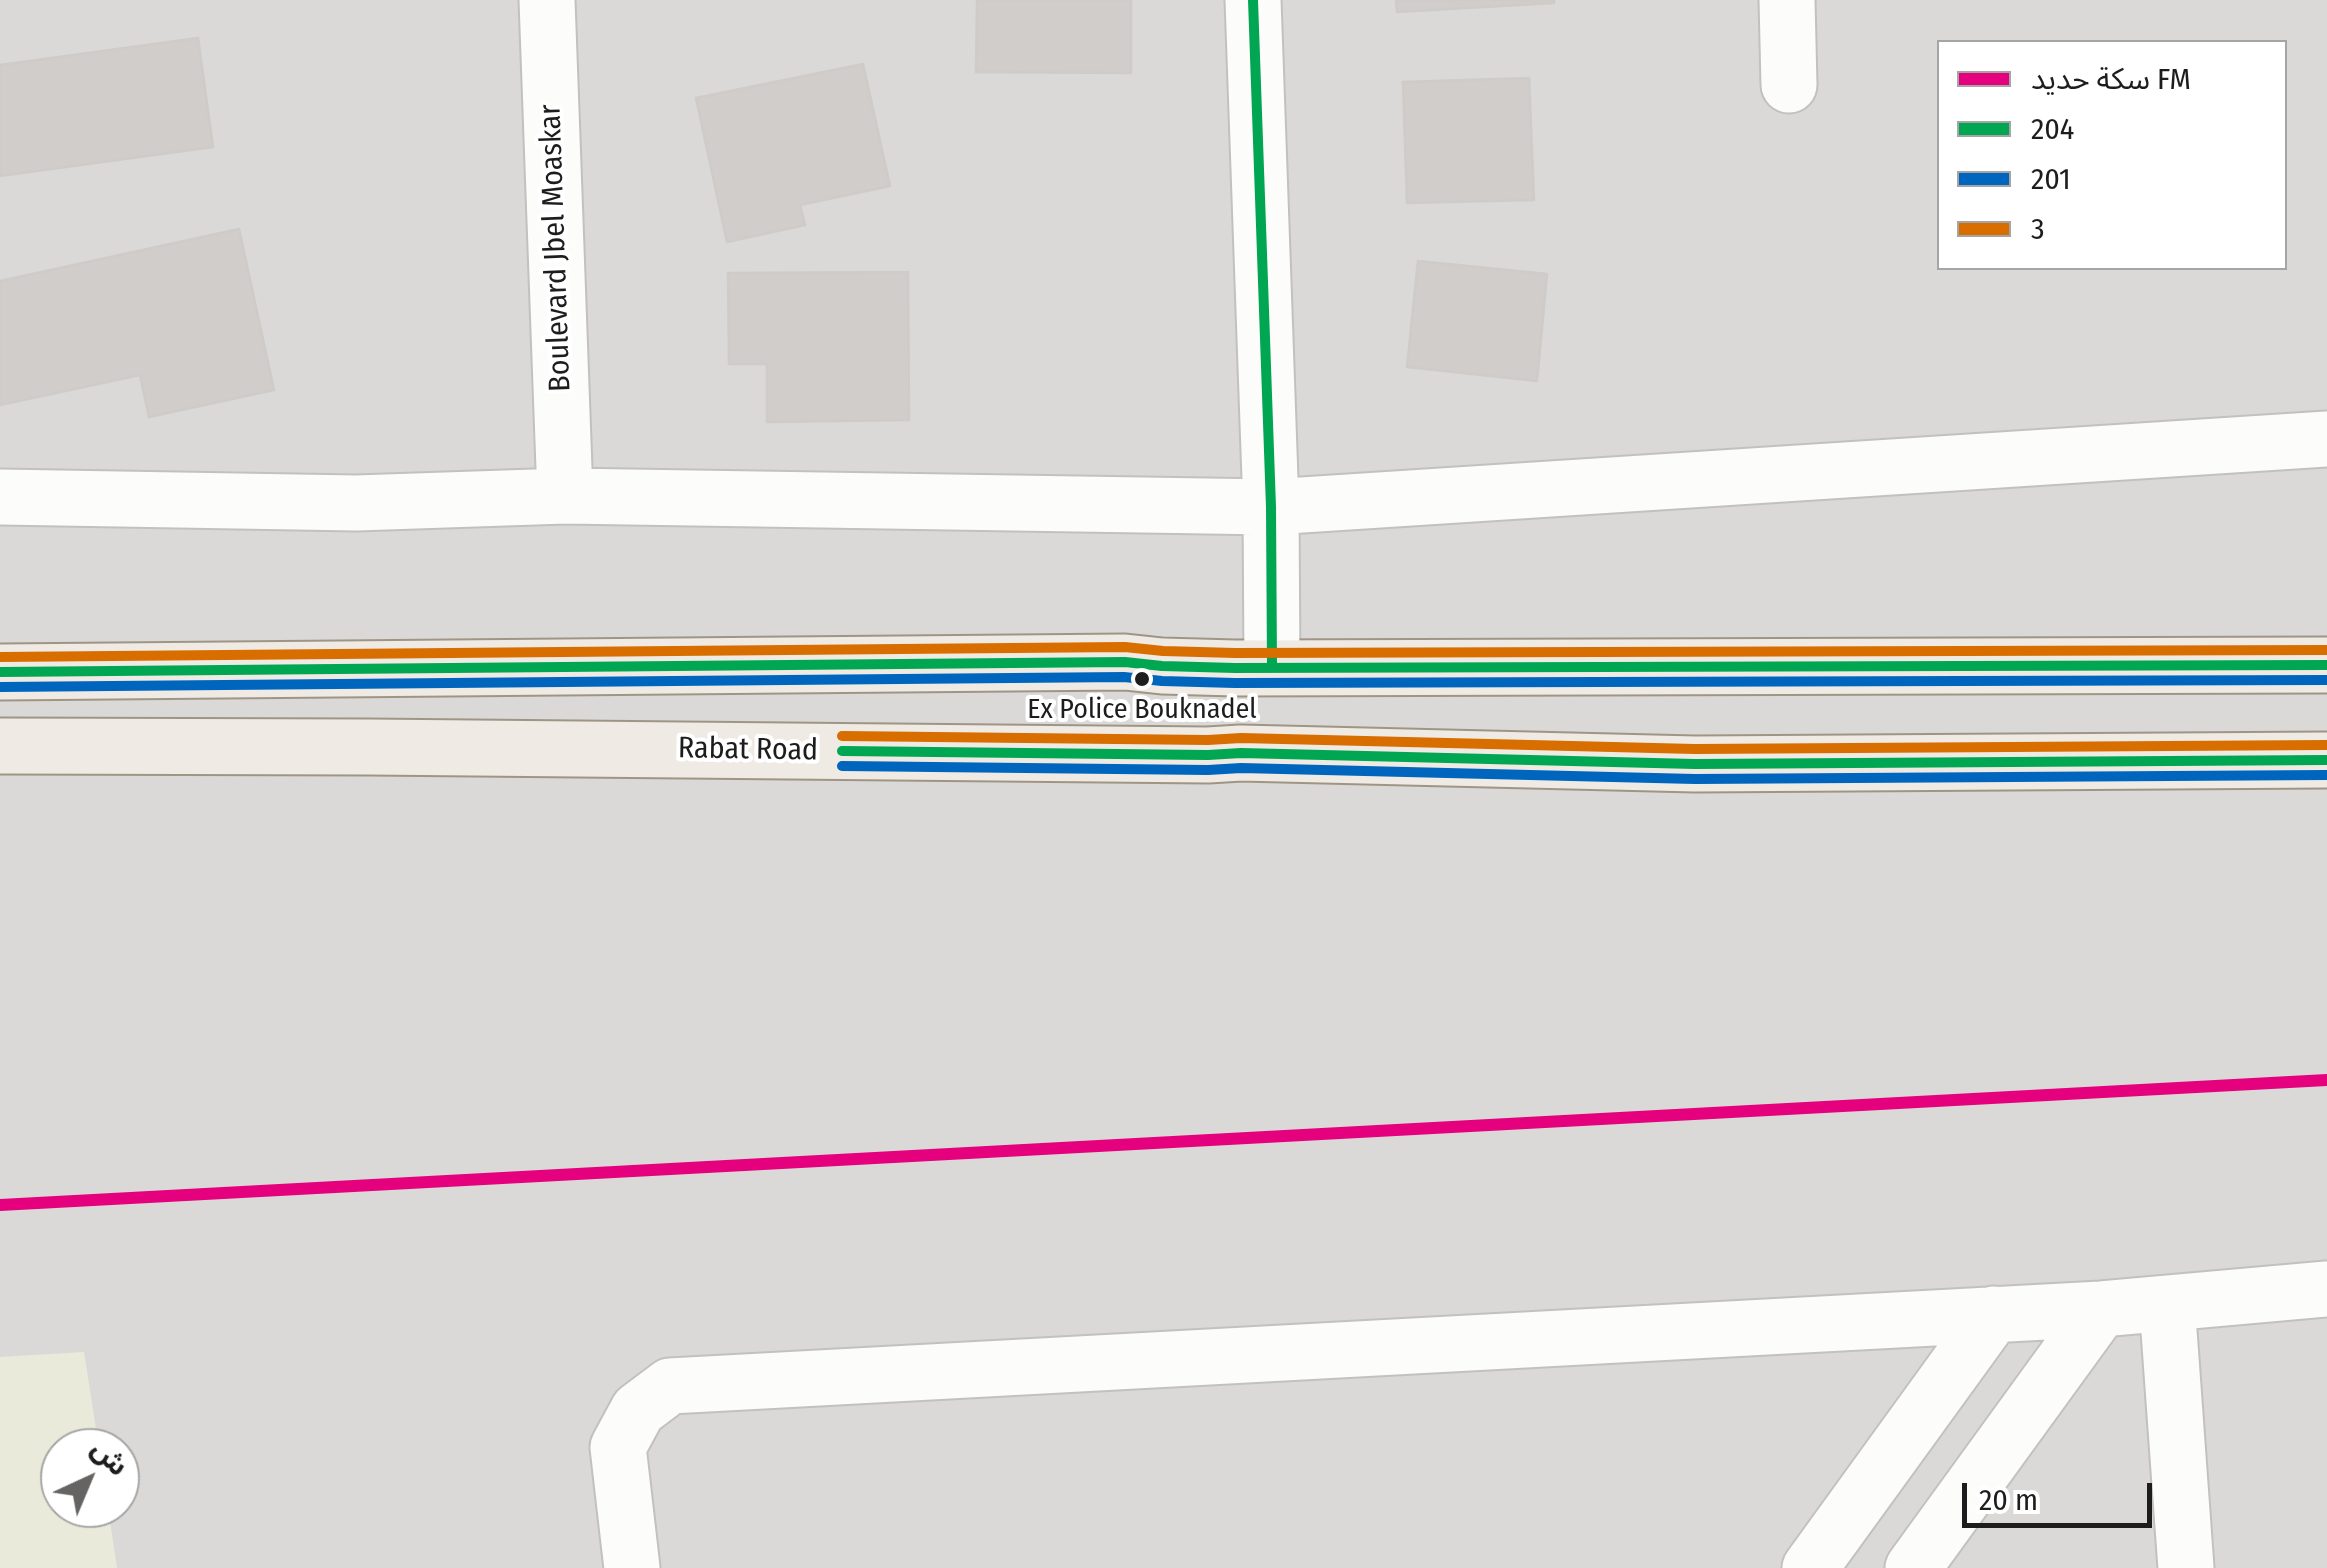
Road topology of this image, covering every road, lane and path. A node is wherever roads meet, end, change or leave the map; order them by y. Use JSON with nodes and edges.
{"nodes":[{"id":1,"x":547,"y":0,"type":"edge"},
{"id":2,"x":1254,"y":0,"type":"edge"},
{"id":3,"x":1787,"y":0,"type":"edge"},
{"id":4,"x":1789,"y":85,"type":"dead end"},
{"id":5,"x":2327,"y":439,"type":"edge"},
{"id":6,"x":565,"y":496,"type":"junction"},
{"id":7,"x":0,"y":497,"type":"edge"},
{"id":8,"x":1271,"y":507,"type":"junction"},
{"id":9,"x":2327,"y":665,"type":"edge"},
{"id":10,"x":1272,"y":667,"type":"junction"},
{"id":11,"x":0,"y":672,"type":"edge"},
{"id":12,"x":0,"y":746,"type":"edge"},
{"id":13,"x":2327,"y":760,"type":"edge"},
{"id":14,"x":2327,"y":1289,"type":"edge"},
{"id":15,"x":2167,"y":1303,"type":"junction"},
{"id":16,"x":2101,"y":1309,"type":"junction"},
{"id":17,"x":1994,"y":1314,"type":"junction"},
{"id":18,"x":632,"y":1568,"type":"edge"},
{"id":19,"x":1810,"y":1568,"type":"edge"},
{"id":20,"x":1913,"y":1568,"type":"edge"},
{"id":21,"x":2186,"y":1568,"type":"edge"}],
"edges":[{"from":1,"to":6,"type":"street","name":"Boulevard Jbel Moaskar"},
{"from":2,"to":8,"type":"street"},
{"from":3,"to":4,"type":"street"},
{"from":5,"to":8,"type":"street"},
{"from":6,"to":7,"type":"street"},
{"from":6,"to":8,"type":"street"},
{"from":8,"to":10,"type":"street"},
{"from":9,"to":10,"type":"main road"},
{"from":10,"to":11,"type":"main road"},
{"from":12,"to":13,"type":"main road","name":"Rabat Road"},
{"from":14,"to":15,"type":"street"},
{"from":15,"to":16,"type":"street"},
{"from":15,"to":21,"type":"street"},
{"from":16,"to":17,"type":"street"},
{"from":16,"to":20,"type":"street"},
{"from":17,"to":18,"type":"street"},
{"from":17,"to":19,"type":"street"}]}
